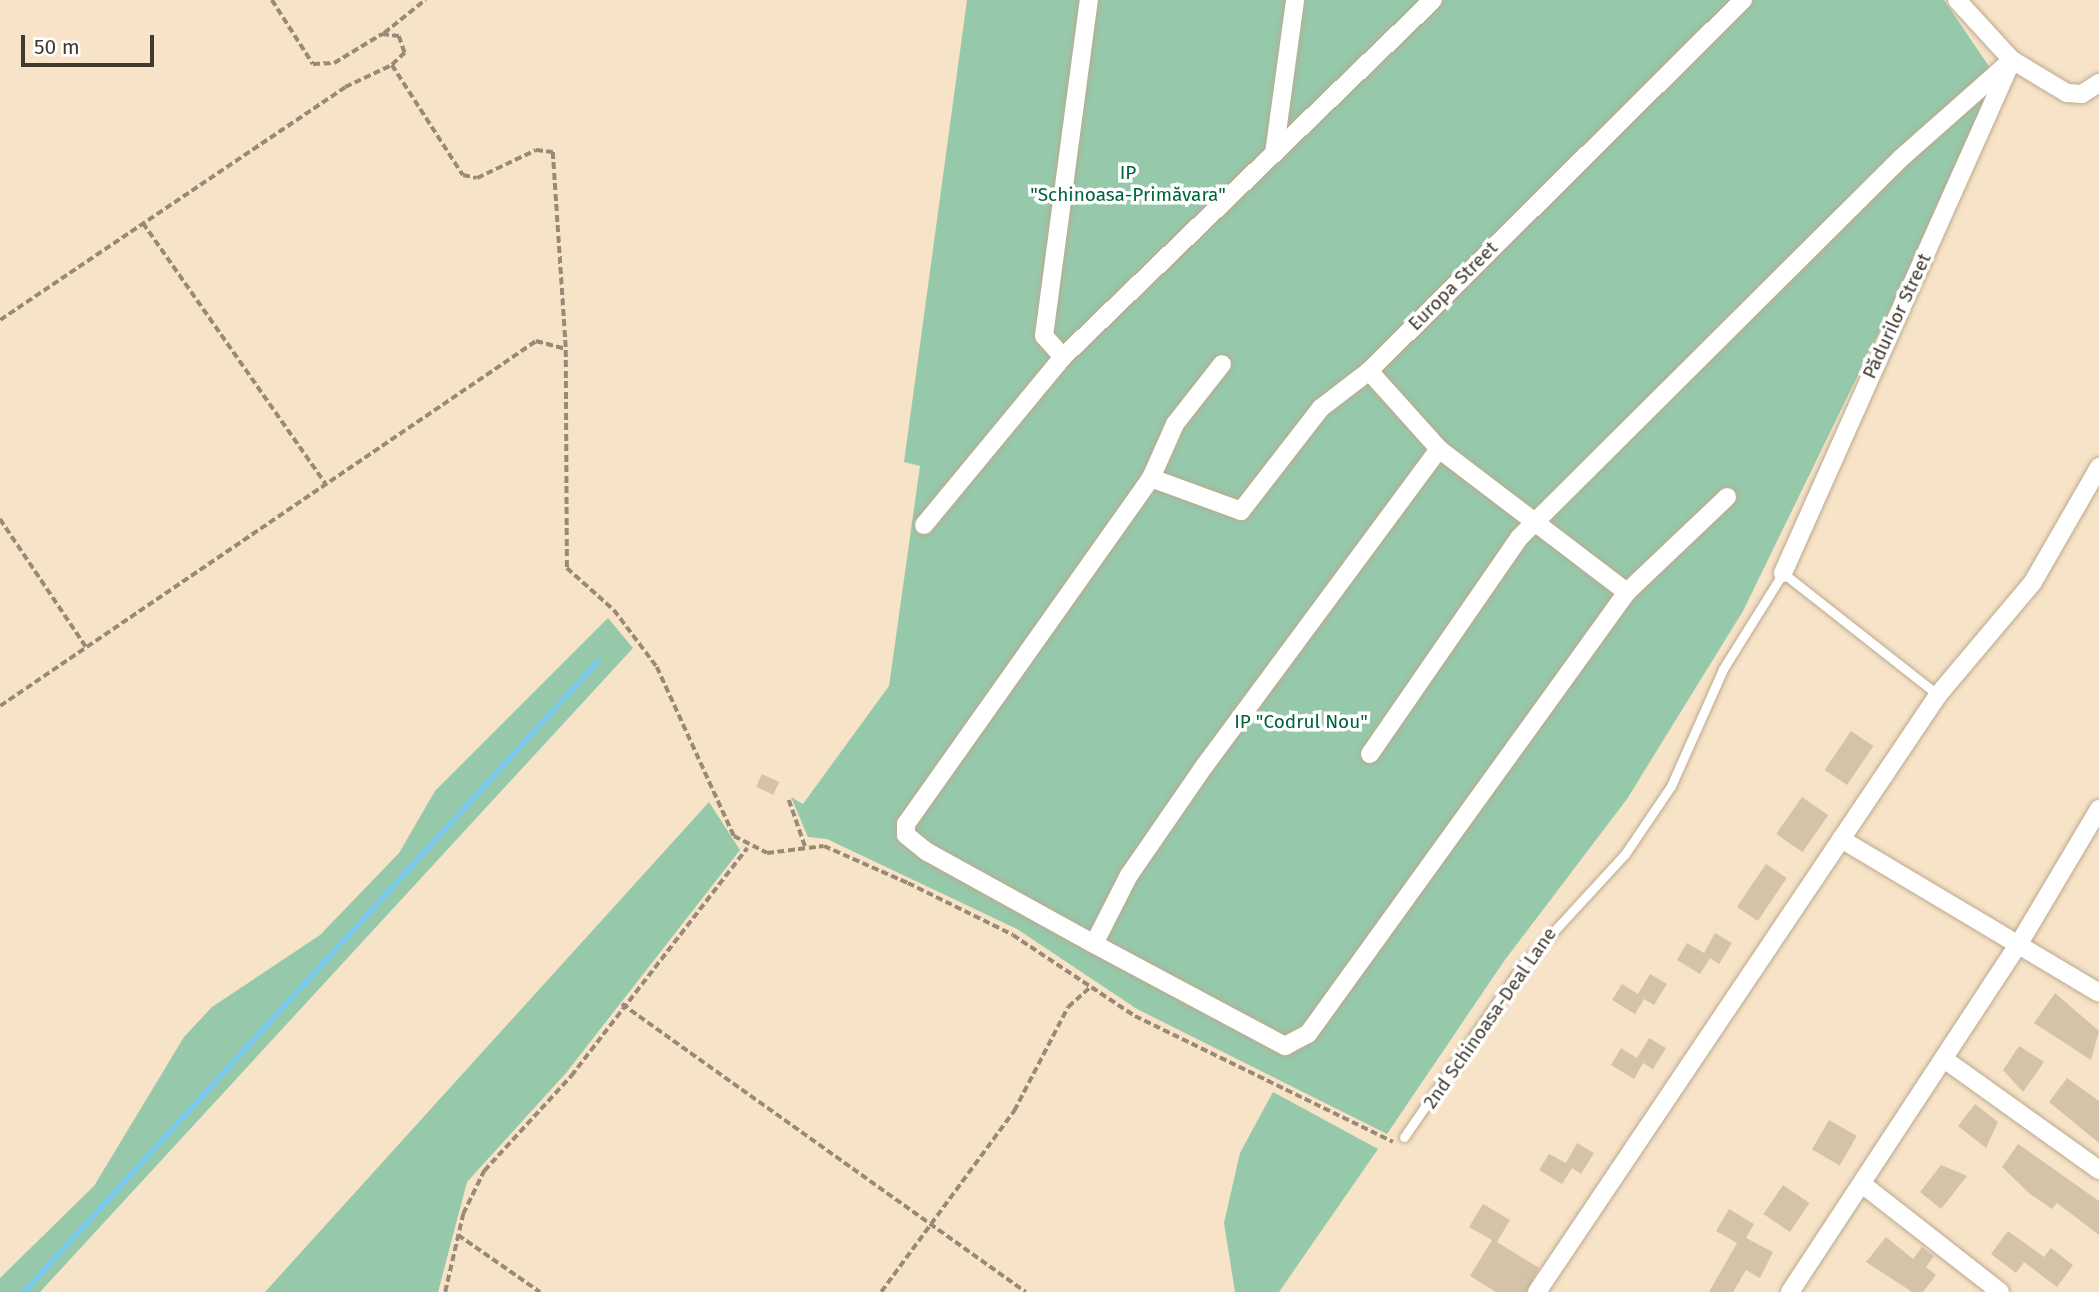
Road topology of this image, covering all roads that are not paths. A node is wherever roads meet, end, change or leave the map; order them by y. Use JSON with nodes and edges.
{"nodes":[{"id":1,"x":1089,"y":0,"type":"edge"},
{"id":2,"x":1295,"y":0,"type":"edge"},
{"id":3,"x":1433,"y":0,"type":"edge"},
{"id":4,"x":1743,"y":0,"type":"edge"},
{"id":5,"x":1957,"y":0,"type":"edge"},
{"id":6,"x":2012,"y":60,"type":"junction"},
{"id":7,"x":2097,"y":86,"type":"edge"},
{"id":8,"x":1274,"y":154,"type":"junction"},
{"id":9,"x":1063,"y":357,"type":"junction"},
{"id":10,"x":1222,"y":364,"type":"dead end"},
{"id":11,"x":1369,"y":371,"type":"junction"},
{"id":12,"x":1438,"y":449,"type":"junction"},
{"id":13,"x":2097,"y":474,"type":"edge"},
{"id":14,"x":1151,"y":478,"type":"junction"},
{"id":15,"x":1727,"y":497,"type":"dead end"},
{"id":16,"x":1535,"y":522,"type":"junction"},
{"id":17,"x":924,"y":525,"type":"dead end"},
{"id":18,"x":1783,"y":573,"type":"junction"},
{"id":19,"x":1627,"y":593,"type":"junction"},
{"id":20,"x":1938,"y":695,"type":"junction"},
{"id":21,"x":1370,"y":754,"type":"dead end"},
{"id":22,"x":2099,"y":809,"type":"edge"},
{"id":23,"x":1841,"y":839,"type":"junction"},
{"id":24,"x":2020,"y":942,"type":"junction"},
{"id":25,"x":1094,"y":944,"type":"junction"},
{"id":26,"x":2099,"y":993,"type":"edge"},
{"id":27,"x":1944,"y":1059,"type":"junction"},
{"id":28,"x":1404,"y":1137,"type":"road end"},
{"id":29,"x":2099,"y":1170,"type":"edge"},
{"id":30,"x":1862,"y":1184,"type":"junction"},
{"id":31,"x":1537,"y":1292,"type":"edge"},
{"id":32,"x":1790,"y":1292,"type":"edge"},
{"id":33,"x":2000,"y":1292,"type":"edge"}],
"edges":[{"from":1,"to":9,"type":"street"},
{"from":2,"to":8,"type":"street"},
{"from":3,"to":8,"type":"street"},
{"from":4,"to":11,"type":"street","name":"Europa Street"},
{"from":5,"to":6,"type":"street"},
{"from":6,"to":7,"type":"street"},
{"from":6,"to":16,"type":"street"},
{"from":6,"to":18,"type":"street","name":"Pădurilor Street"},
{"from":8,"to":9,"type":"street"},
{"from":9,"to":17,"type":"street"},
{"from":10,"to":14,"type":"street"},
{"from":11,"to":12,"type":"street"},
{"from":11,"to":14,"type":"street","name":"Europa Street"},
{"from":12,"to":16,"type":"street"},
{"from":12,"to":25,"type":"street"},
{"from":13,"to":20,"type":"street"},
{"from":14,"to":25,"type":"street"},
{"from":15,"to":19,"type":"street"},
{"from":16,"to":19,"type":"street"},
{"from":16,"to":21,"type":"street"},
{"from":18,"to":20,"type":"lane"},
{"from":18,"to":28,"type":"lane","name":"2nd Schinoasa-Deal Lane"},
{"from":19,"to":25,"type":"street"},
{"from":20,"to":23,"type":"street"},
{"from":22,"to":24,"type":"street"},
{"from":23,"to":24,"type":"street"},
{"from":23,"to":31,"type":"street"},
{"from":24,"to":26,"type":"street"},
{"from":24,"to":27,"type":"street"},
{"from":27,"to":29,"type":"street"},
{"from":27,"to":30,"type":"street"},
{"from":30,"to":32,"type":"street"},
{"from":30,"to":33,"type":"street"}]}
